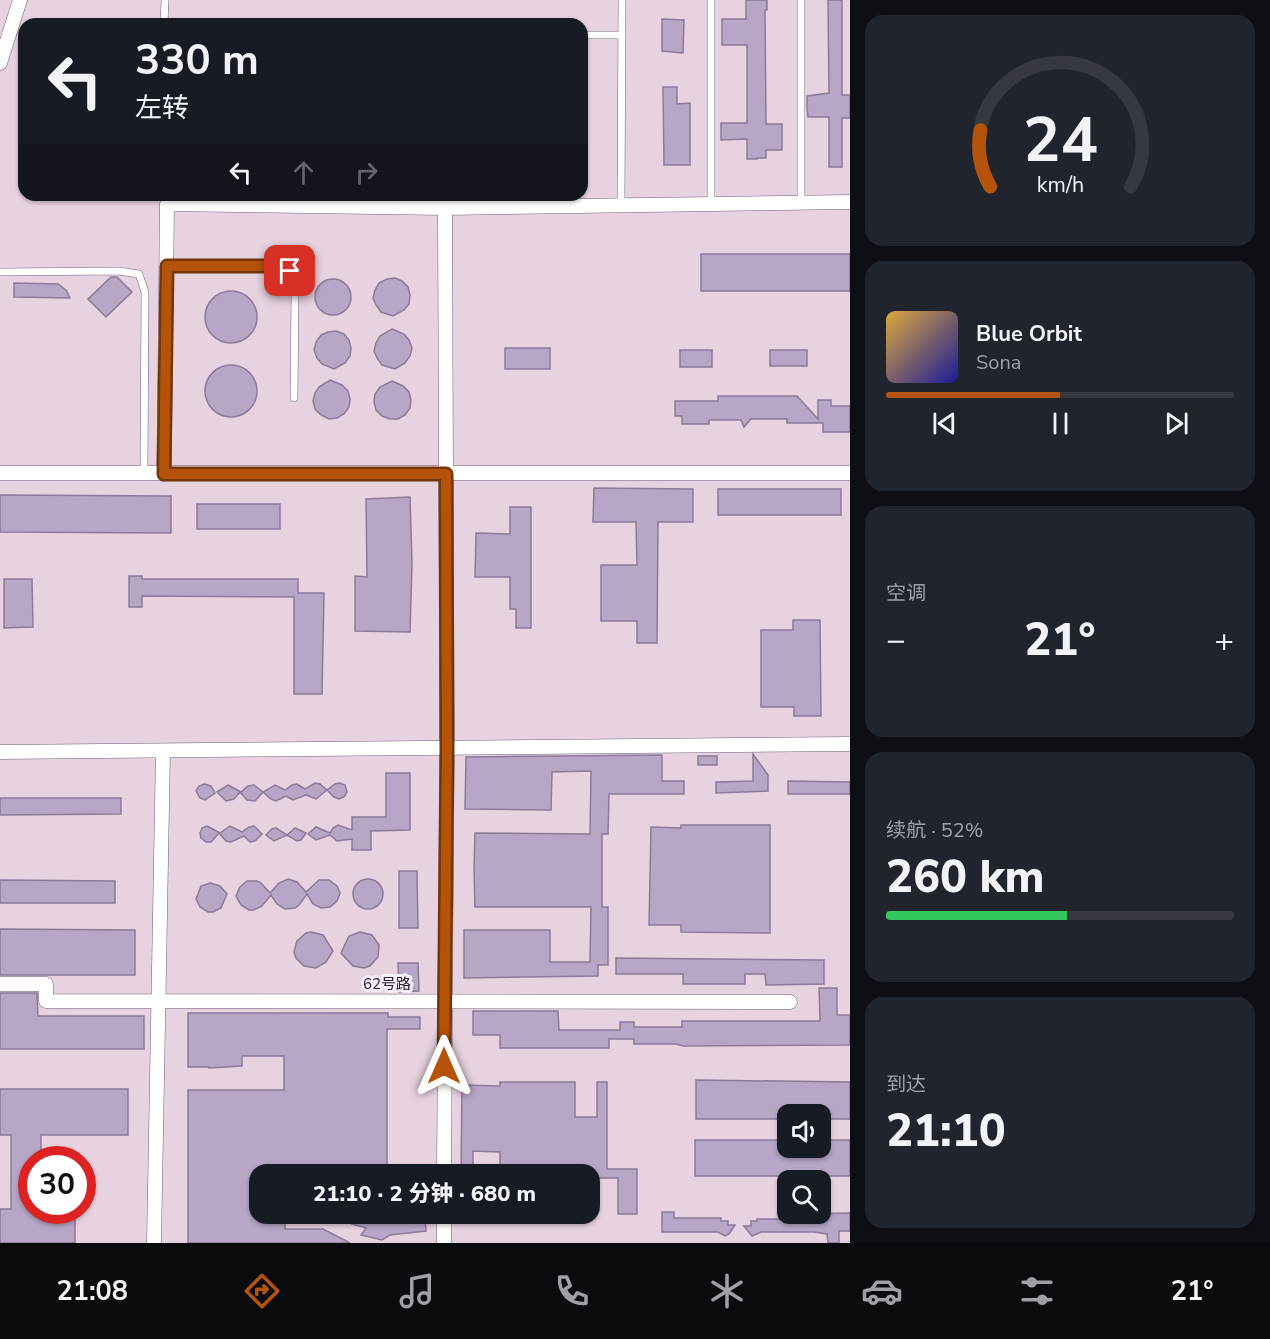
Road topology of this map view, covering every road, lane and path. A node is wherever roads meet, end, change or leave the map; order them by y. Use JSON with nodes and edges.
{"nodes":[{"id":1,"x":20,"y":0,"type":"edge"},
{"id":2,"x":165,"y":0,"type":"edge"},
{"id":3,"x":622,"y":0,"type":"edge"},
{"id":4,"x":711,"y":0,"type":"edge"},
{"id":5,"x":801,"y":0,"type":"edge"},
{"id":6,"x":164,"y":18,"type":"edge"},
{"id":7,"x":588,"y":35,"type":"edge"},
{"id":8,"x":622,"y":35,"type":"junction"},
{"id":9,"x":0,"y":63,"type":"edge"},
{"id":10,"x":167,"y":201,"type":"edge"},
{"id":11,"x":229,"y":201,"type":"edge"},
{"id":12,"x":850,"y":202,"type":"edge"},
{"id":13,"x":801,"y":203,"type":"junction"},
{"id":14,"x":711,"y":204,"type":"junction"},
{"id":15,"x":621,"y":206,"type":"junction"},
{"id":16,"x":445,"y":208,"type":"junction"},
{"id":17,"x":167,"y":266,"type":"junction"},
{"id":18,"x":0,"y":272,"type":"edge"},
{"id":19,"x":294,"y":398,"type":"dead end"},
{"id":20,"x":0,"y":473,"type":"edge"},
{"id":21,"x":144,"y":473,"type":"junction"},
{"id":22,"x":850,"y":473,"type":"edge"},
{"id":23,"x":164,"y":474,"type":"junction"},
{"id":24,"x":446,"y":474,"type":"junction"},
{"id":25,"x":850,"y":744,"type":"edge"},
{"id":26,"x":447,"y":748,"type":"junction"},
{"id":27,"x":163,"y":751,"type":"junction"},
{"id":28,"x":0,"y":752,"type":"edge"},
{"id":29,"x":0,"y":984,"type":"edge"},
{"id":30,"x":159,"y":1001,"type":"junction"},
{"id":31,"x":444,"y":1001,"type":"junction"},
{"id":32,"x":790,"y":1002,"type":"dead end"},
{"id":33,"x":444,"y":1164,"type":"edge"},
{"id":34,"x":444,"y":1224,"type":"edge"},
{"id":35,"x":154,"y":1243,"type":"edge"},
{"id":36,"x":444,"y":1243,"type":"edge"}],
"edges":[{"from":1,"to":9,"type":"street"},
{"from":2,"to":6,"type":"lane"},
{"from":3,"to":8,"type":"lane"},
{"from":4,"to":14,"type":"lane"},
{"from":5,"to":13,"type":"lane"},
{"from":7,"to":8,"type":"lane"},
{"from":8,"to":15,"type":"lane"},
{"from":10,"to":17,"type":"street"},
{"from":11,"to":16,"type":"street"},
{"from":12,"to":13,"type":"street"},
{"from":13,"to":14,"type":"street"},
{"from":14,"to":15,"type":"street"},
{"from":15,"to":16,"type":"street"},
{"from":16,"to":24,"type":"street"},
{"from":17,"to":19,"type":"lane"},
{"from":17,"to":23,"type":"street"},
{"from":18,"to":21,"type":"lane"},
{"from":20,"to":21,"type":"street"},
{"from":21,"to":23,"type":"street"},
{"from":22,"to":24,"type":"street"},
{"from":23,"to":24,"type":"street"},
{"from":24,"to":26,"type":"street"},
{"from":25,"to":26,"type":"street"},
{"from":26,"to":27,"type":"street"},
{"from":26,"to":31,"type":"street"},
{"from":27,"to":28,"type":"street"},
{"from":27,"to":30,"type":"street"},
{"from":29,"to":30,"type":"street","name":"62号路"},
{"from":30,"to":31,"type":"street","name":"62号路"},
{"from":30,"to":35,"type":"street"},
{"from":31,"to":32,"type":"street","name":"62号路"},
{"from":31,"to":33,"type":"street"},
{"from":34,"to":36,"type":"street"}]}
